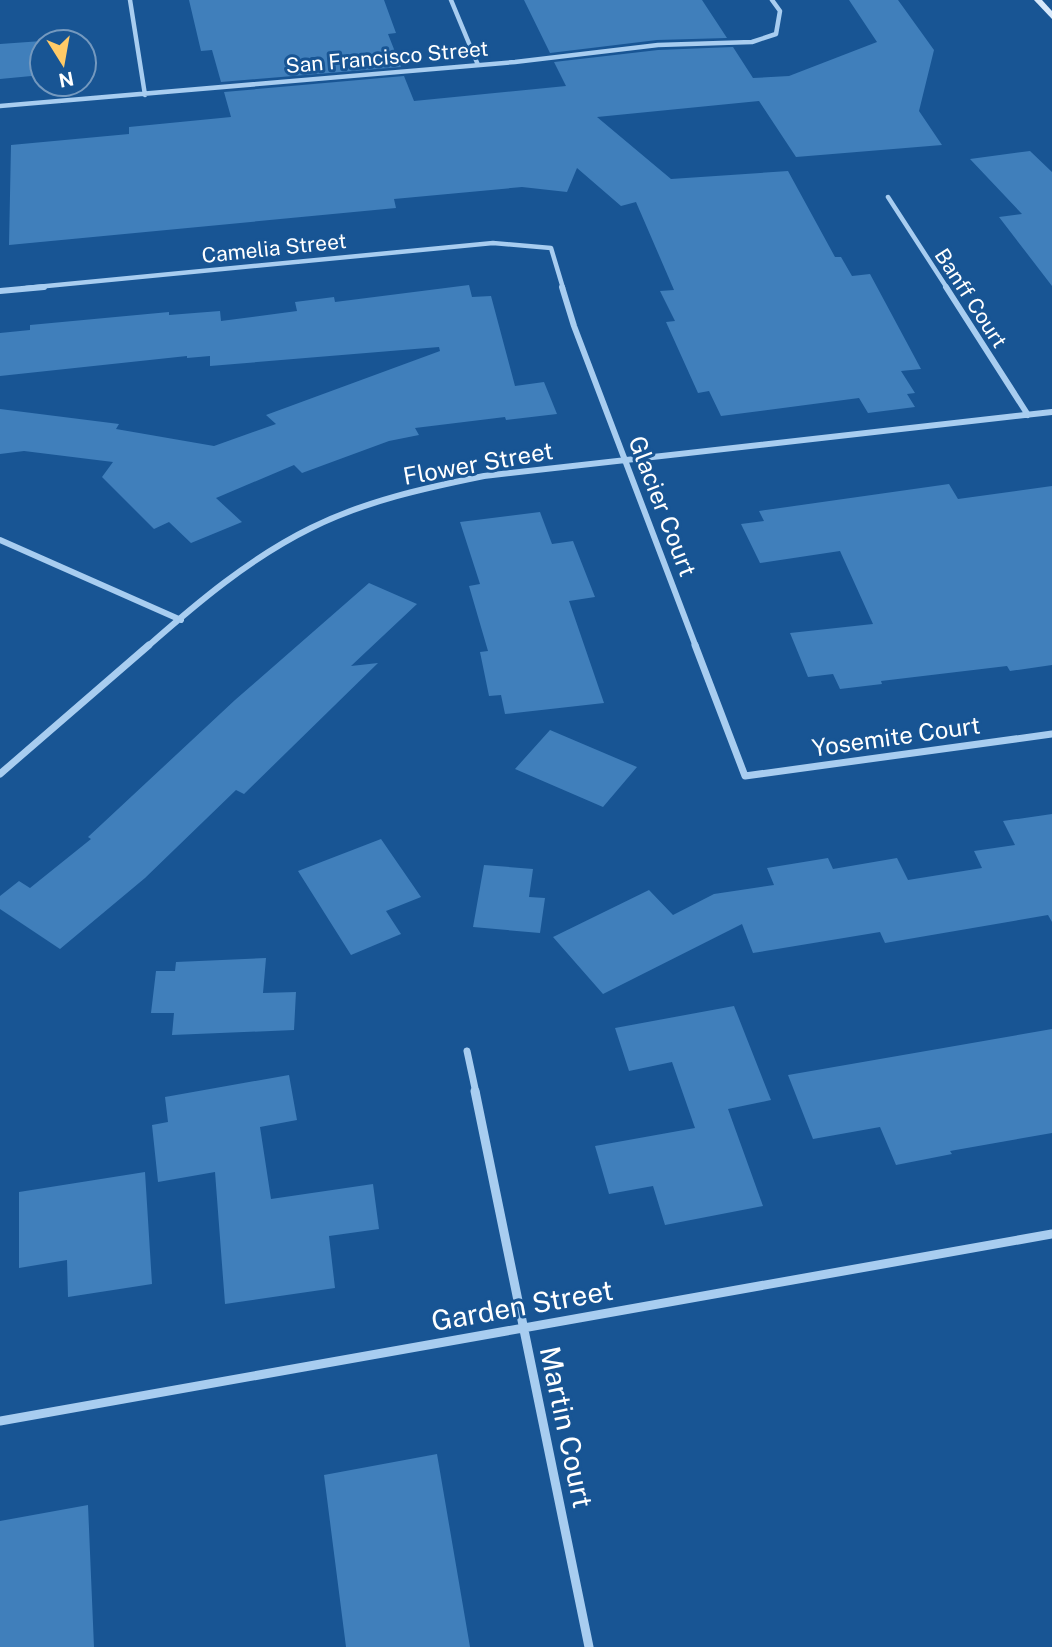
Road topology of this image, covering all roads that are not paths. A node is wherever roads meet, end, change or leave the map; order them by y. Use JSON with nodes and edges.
{"nodes":[{"id":1,"x":130,"y":0,"type":"edge"},
{"id":2,"x":451,"y":0,"type":"edge"},
{"id":3,"x":772,"y":0,"type":"edge"},
{"id":4,"x":1038,"y":0,"type":"edge"},
{"id":5,"x":1052,"y":16,"type":"edge"},
{"id":6,"x":478,"y":65,"type":"junction"},
{"id":7,"x":145,"y":95,"type":"junction"},
{"id":8,"x":0,"y":106,"type":"edge"},
{"id":9,"x":888,"y":197,"type":"dead end"},
{"id":10,"x":551,"y":248,"type":"joint"},
{"id":11,"x":0,"y":291,"type":"edge"},
{"id":12,"x":1052,"y":412,"type":"edge"},
{"id":13,"x":1028,"y":415,"type":"junction"},
{"id":14,"x":625,"y":460,"type":"junction"},
{"id":15,"x":0,"y":540,"type":"edge"},
{"id":16,"x":181,"y":620,"type":"junction"},
{"id":17,"x":1052,"y":734,"type":"edge"},
{"id":18,"x":0,"y":774,"type":"edge"},
{"id":19,"x":745,"y":776,"type":"joint"},
{"id":20,"x":467,"y":1051,"type":"dead end"},
{"id":21,"x":1052,"y":1234,"type":"edge"},
{"id":22,"x":523,"y":1327,"type":"junction"},
{"id":23,"x":0,"y":1421,"type":"edge"},
{"id":24,"x":589,"y":1647,"type":"edge"}],
"edges":[{"from":1,"to":7,"type":"street"},
{"from":2,"to":6,"type":"street"},
{"from":3,"to":6,"type":"street","name":"San Francisco Street"},
{"from":4,"to":5,"type":"street"},
{"from":6,"to":7,"type":"street","name":"San Francisco Street"},
{"from":7,"to":8,"type":"street","name":"San Francisco Street"},
{"from":9,"to":13,"type":"street","name":"Banff Court"},
{"from":10,"to":11,"type":"street","name":"Camelia Street"},
{"from":10,"to":14,"type":"street","name":"Glacier Court"},
{"from":12,"to":13,"type":"street","name":"Flower Street"},
{"from":13,"to":14,"type":"street","name":"Flower Street"},
{"from":14,"to":16,"type":"street","name":"Flower Street"},
{"from":14,"to":19,"type":"street","name":"Glacier Court"},
{"from":15,"to":16,"type":"street"},
{"from":16,"to":18,"type":"street","name":"Flower Street"},
{"from":17,"to":19,"type":"street","name":"Yosemite Court"},
{"from":20,"to":22,"type":"street","name":"Martin Court"},
{"from":21,"to":22,"type":"street","name":"Garden Street"},
{"from":22,"to":23,"type":"street","name":"Garden Street"},
{"from":22,"to":24,"type":"street","name":"Martin Court"}]}
